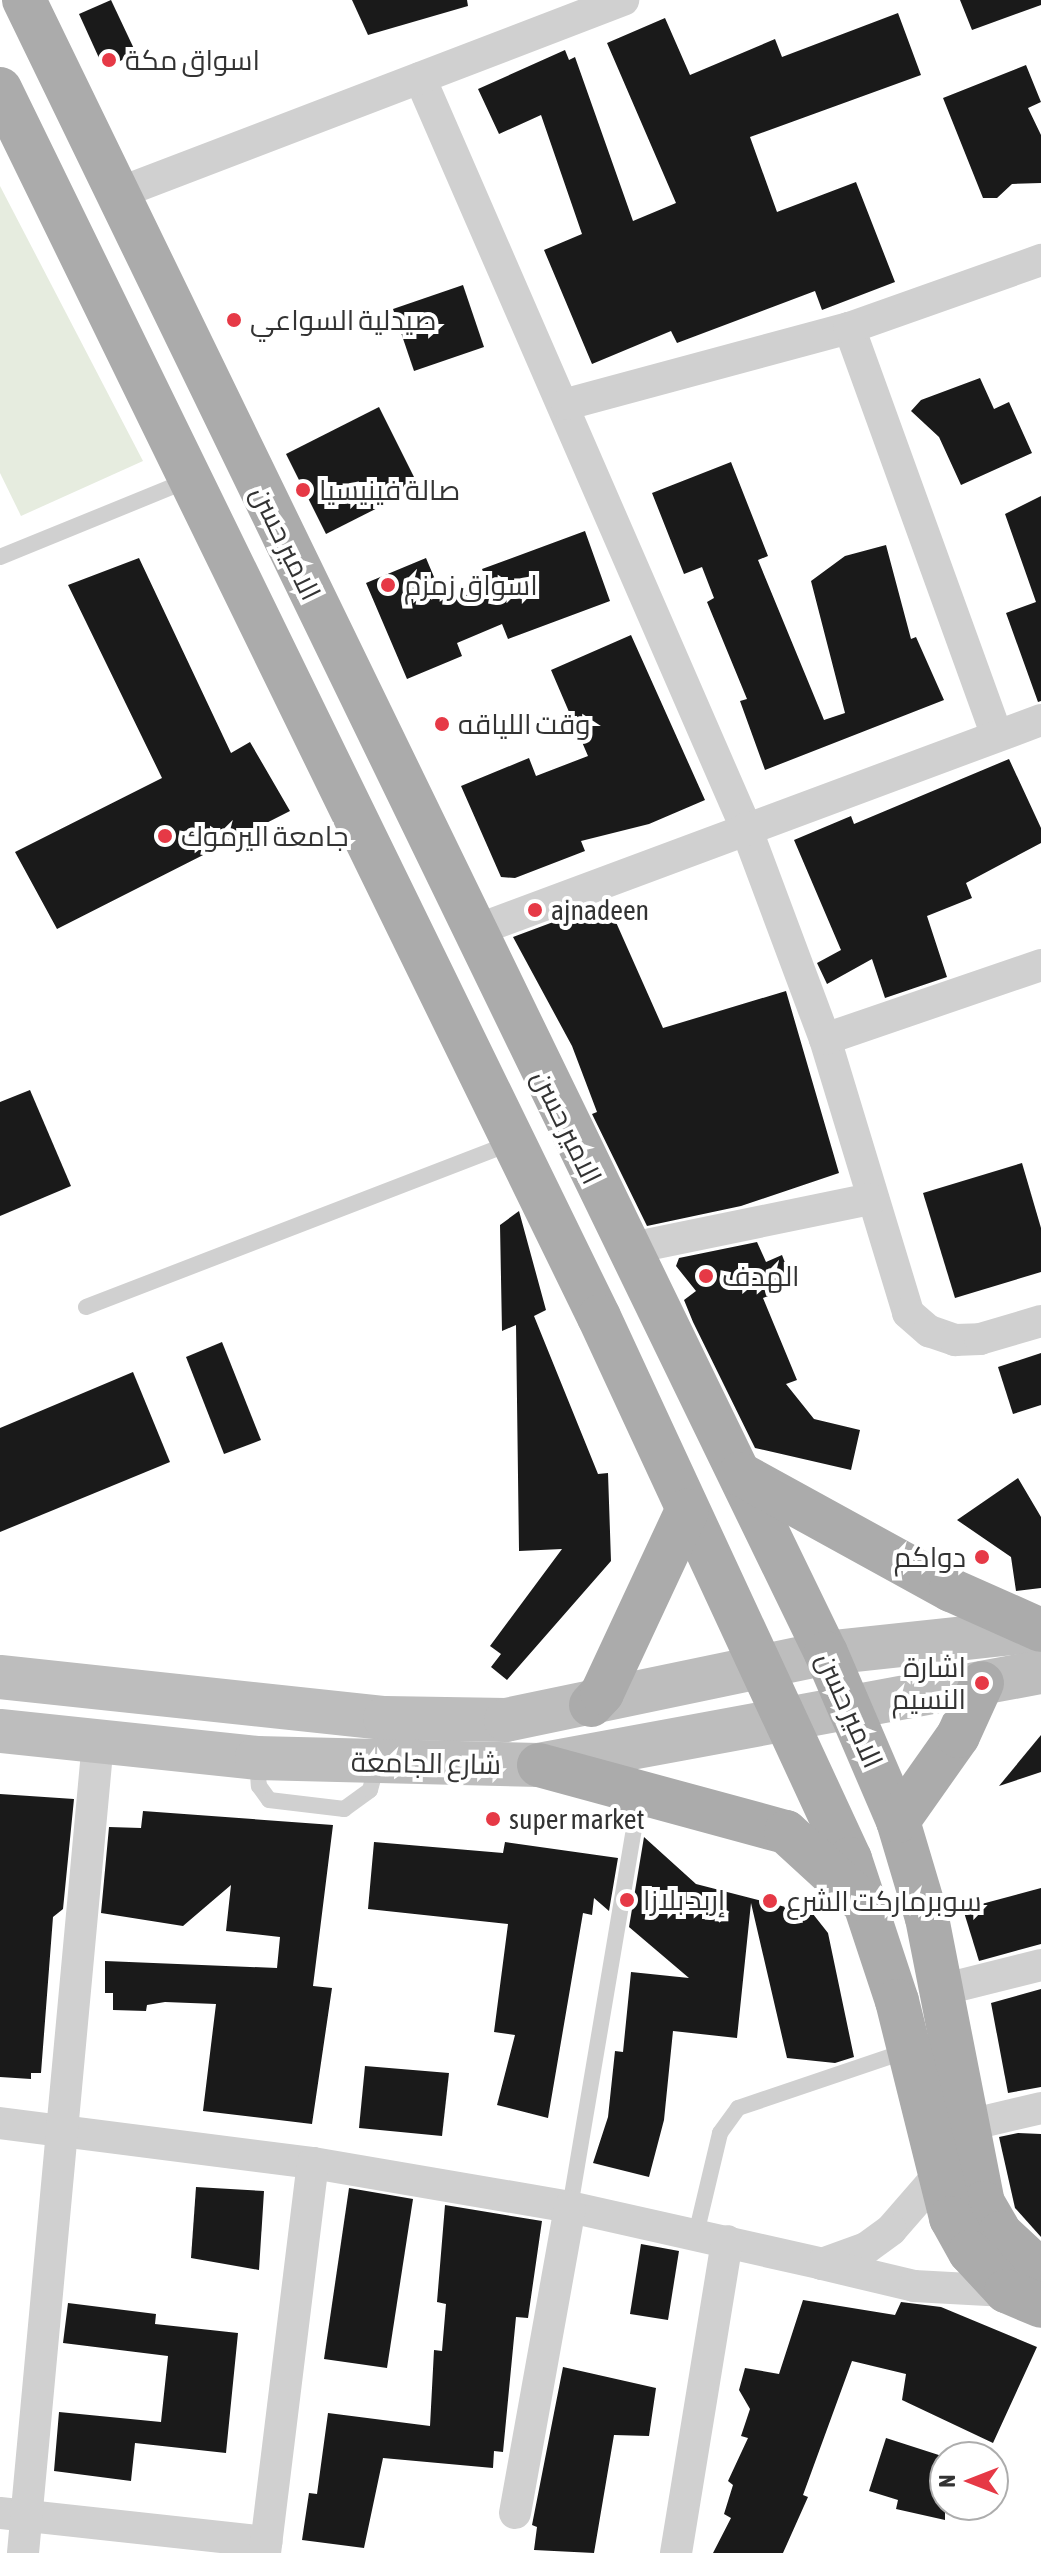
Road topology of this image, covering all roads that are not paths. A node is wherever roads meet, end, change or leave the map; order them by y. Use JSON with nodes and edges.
{"nodes":[{"id":1,"x":24,"y":0,"type":"edge"},
{"id":2,"x":623,"y":0,"type":"edge"},
{"id":3,"x":420,"y":78,"type":"junction"},
{"id":4,"x":0,"y":89,"type":"edge"},
{"id":5,"x":119,"y":193,"type":"junction"},
{"id":6,"x":1041,"y":260,"type":"edge"},
{"id":7,"x":849,"y":328,"type":"junction"},
{"id":8,"x":567,"y":404,"type":"junction"},
{"id":9,"x":191,"y":479,"type":"junction"},
{"id":10,"x":0,"y":557,"type":"edge"},
{"id":11,"x":1041,"y":720,"type":"edge"},
{"id":12,"x":997,"y":736,"type":"junction"},
{"id":13,"x":746,"y":828,"type":"junction"},
{"id":14,"x":474,"y":931,"type":"junction"},
{"id":15,"x":1041,"y":965,"type":"edge"},
{"id":16,"x":825,"y":1039,"type":"junction"},
{"id":17,"x":509,"y":1144,"type":"junction"},
{"id":18,"x":871,"y":1199,"type":"junction"},
{"id":19,"x":627,"y":1249,"type":"junction"},
{"id":20,"x":86,"y":1307,"type":"dead end"},
{"id":21,"x":1041,"y":1321,"type":"edge"},
{"id":22,"x":740,"y":1474,"type":"junction"},
{"id":23,"x":687,"y":1511,"type":"junction"},
{"id":24,"x":1041,"y":1630,"type":"edge"},
{"id":25,"x":826,"y":1653,"type":"junction"},
{"id":26,"x":759,"y":1667,"type":"junction"},
{"id":27,"x":1041,"y":1672,"type":"edge"},
{"id":28,"x":0,"y":1677,"type":"edge"},
{"id":29,"x":982,"y":1683,"type":"junction"},
{"id":30,"x":847,"y":1704,"type":"junction"},
{"id":31,"x":591,"y":1705,"type":"junction"},
{"id":32,"x":781,"y":1717,"type":"junction"},
{"id":33,"x":0,"y":1731,"type":"edge"},
{"id":34,"x":98,"y":1741,"type":"junction"},
{"id":35,"x":539,"y":1765,"type":"junction"},
{"id":36,"x":641,"y":1790,"type":"junction"},
{"id":37,"x":898,"y":1821,"type":"junction"},
{"id":38,"x":868,"y":1907,"type":"junction"},
{"id":39,"x":1041,"y":1965,"type":"edge"},
{"id":40,"x":941,"y":1990,"type":"junction"},
{"id":41,"x":908,"y":2051,"type":"junction"},
{"id":42,"x":1041,"y":2108,"type":"edge"},
{"id":43,"x":0,"y":2123,"type":"edge"},
{"id":44,"x":969,"y":2125,"type":"junction"},
{"id":45,"x":66,"y":2131,"type":"junction"},
{"id":46,"x":313,"y":2163,"type":"junction"},
{"id":47,"x":937,"y":2177,"type":"junction"},
{"id":48,"x":570,"y":2207,"type":"junction"},
{"id":49,"x":711,"y":2238,"type":"junction"},
{"id":50,"x":822,"y":2264,"type":"junction"},
{"id":51,"x":1029,"y":2289,"type":"edge"},
{"id":52,"x":515,"y":2513,"type":"dead end"},
{"id":53,"x":13,"y":2515,"type":"edge"},
{"id":54,"x":266,"y":2548,"type":"edge"},
{"id":55,"x":23,"y":2553,"type":"edge"},
{"id":56,"x":676,"y":2553,"type":"edge"}],
"edges":[{"from":1,"to":5,"type":"main road","name":"الامير حسن"},
{"from":2,"to":3,"type":"street"},
{"from":3,"to":5,"type":"street"},
{"from":3,"to":8,"type":"street"},
{"from":4,"to":9,"type":"main road","name":"الامير حسن"},
{"from":5,"to":14,"type":"main road","name":"الامير حسن"},
{"from":6,"to":7,"type":"street"},
{"from":7,"to":8,"type":"street"},
{"from":7,"to":12,"type":"street"},
{"from":8,"to":13,"type":"street"},
{"from":9,"to":10,"type":"lane"},
{"from":9,"to":17,"type":"main road","name":"الامير حسن"},
{"from":11,"to":12,"type":"street"},
{"from":12,"to":13,"type":"street"},
{"from":13,"to":14,"type":"street"},
{"from":13,"to":16,"type":"street"},
{"from":14,"to":19,"type":"main road","name":"الامير حسن"},
{"from":15,"to":16,"type":"street"},
{"from":16,"to":18,"type":"street"},
{"from":17,"to":20,"type":"lane"},
{"from":17,"to":23,"type":"main road","name":"الامير حسن"},
{"from":18,"to":19,"type":"street"},
{"from":18,"to":21,"type":"street"},
{"from":19,"to":22,"type":"main road","name":"الامير حسن"},
{"from":22,"to":24,"type":"main road"},
{"from":22,"to":25,"type":"main road","name":"الامير حسن"},
{"from":23,"to":26,"type":"main road","name":"الامير حسن"},
{"from":23,"to":31,"type":"main road"},
{"from":24,"to":25,"type":"main road","name":"شارع الجامعة"},
{"from":25,"to":26,"type":"main road","name":"شارع الجامعة"},
{"from":25,"to":30,"type":"main road","name":"الامير حسن"},
{"from":26,"to":31,"type":"main road","name":"شارع الجامعة"},
{"from":26,"to":32,"type":"main road","name":"الامير حسن"},
{"from":27,"to":29,"type":"main road","name":"شارع الجامعة"},
{"from":28,"to":31,"type":"main road","name":"شارع الجامعة"},
{"from":29,"to":30,"type":"main road","name":"شارع الجامعة"},
{"from":29,"to":37,"type":"main road"},
{"from":30,"to":32,"type":"main road","name":"شارع الجامعة"},
{"from":30,"to":37,"type":"main road","name":"الامير حسن"},
{"from":32,"to":35,"type":"main road","name":"شارع الجامعة"},
{"from":32,"to":38,"type":"main road","name":"الامير حسن"},
{"from":33,"to":34,"type":"main road","name":"شارع الجامعة"},
{"from":34,"to":35,"type":"main road","name":"شارع الجامعة"},
{"from":34,"to":45,"type":"street"},
{"from":35,"to":36,"type":"main road"},
{"from":36,"to":38,"type":"main road"},
{"from":36,"to":48,"type":"lane"},
{"from":37,"to":40,"type":"main road","name":"الامير حسن"},
{"from":38,"to":41,"type":"main road","name":"الامير حسن"},
{"from":39,"to":40,"type":"street"},
{"from":40,"to":44,"type":"main road","name":"الامير حسن"},
{"from":41,"to":47,"type":"main road","name":"الامير حسن"},
{"from":41,"to":49,"type":"lane"},
{"from":42,"to":44,"type":"street"},
{"from":43,"to":45,"type":"street"},
{"from":44,"to":51,"type":"main road","name":"الامير حسن"},
{"from":45,"to":46,"type":"street"},
{"from":45,"to":53,"type":"street"},
{"from":46,"to":48,"type":"street"},
{"from":46,"to":54,"type":"street"},
{"from":47,"to":50,"type":"street"},
{"from":47,"to":51,"type":"main road","name":"الامير حسن"},
{"from":48,"to":49,"type":"street"},
{"from":48,"to":52,"type":"street"},
{"from":49,"to":50,"type":"street"},
{"from":49,"to":56,"type":"street"},
{"from":50,"to":51,"type":"street"},
{"from":53,"to":54,"type":"street"},
{"from":53,"to":55,"type":"street"}]}
